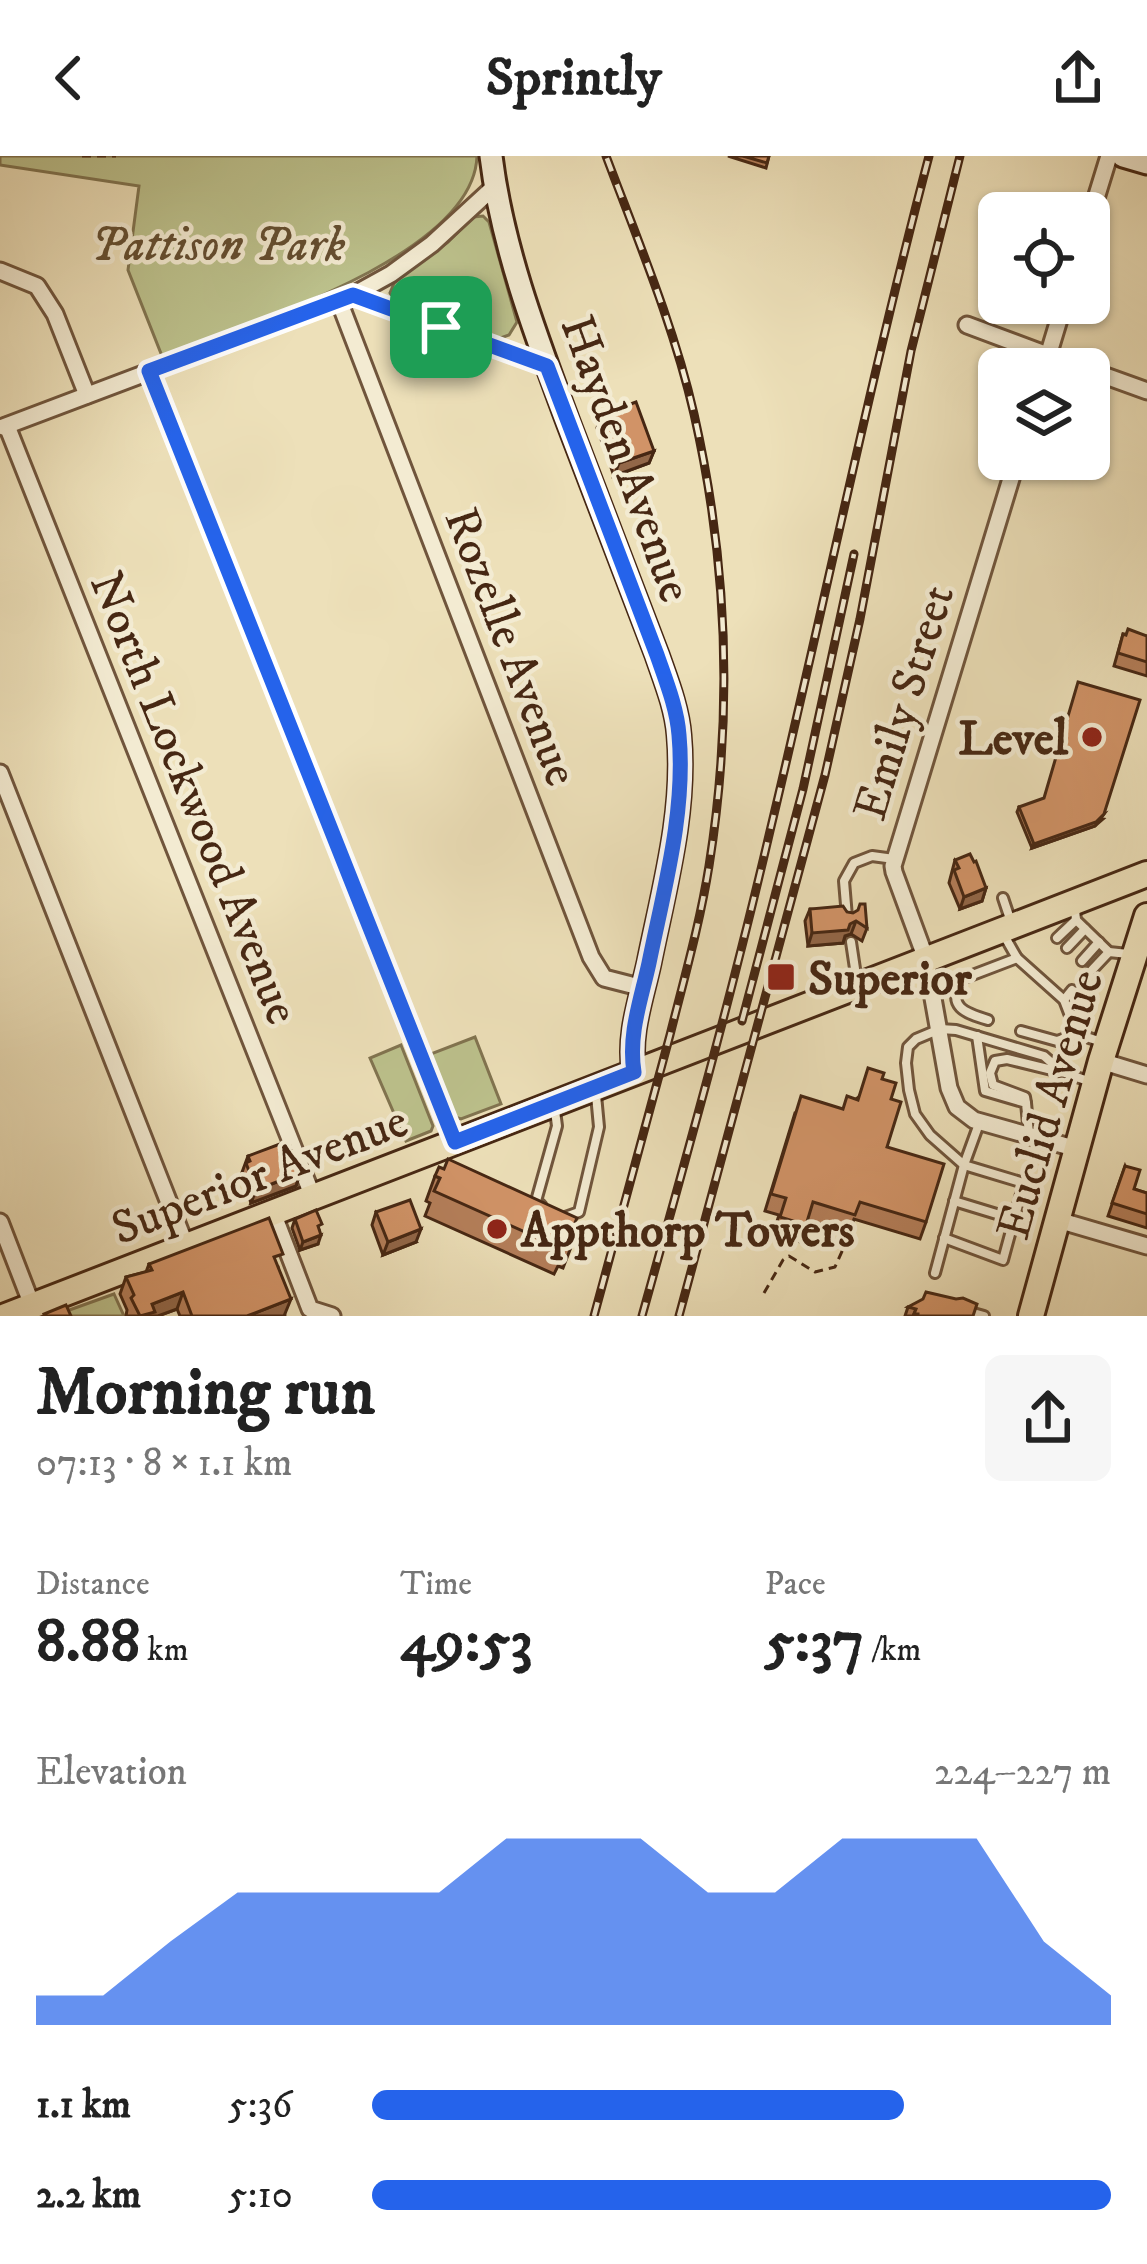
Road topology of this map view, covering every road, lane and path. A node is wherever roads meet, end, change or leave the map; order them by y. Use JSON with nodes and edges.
{"nodes":[{"id":1,"x":82,"y":156,"type":"edge"},
{"id":2,"x":116,"y":156,"type":"edge"},
{"id":3,"x":491,"y":156,"type":"edge"},
{"id":4,"x":1109,"y":156,"type":"edge"},
{"id":5,"x":1123,"y":156,"type":"edge"},
{"id":6,"x":1147,"y":164,"type":"edge"},
{"id":7,"x":494,"y":187,"type":"junction"},
{"id":8,"x":1098,"y":192,"type":"edge"},
{"id":9,"x":0,"y":271,"type":"edge"},
{"id":10,"x":346,"y":298,"type":"junction"},
{"id":11,"x":967,"y":325,"type":"dead end"},
{"id":12,"x":1016,"y":348,"type":"edge"},
{"id":13,"x":547,"y":366,"type":"junction"},
{"id":14,"x":149,"y":371,"type":"junction"},
{"id":15,"x":1110,"y":378,"type":"edge"},
{"id":16,"x":1147,"y":392,"type":"edge"},
{"id":17,"x":87,"y":395,"type":"junction"},
{"id":18,"x":3,"y":427,"type":"edge"},
{"id":19,"x":1011,"y":480,"type":"edge"},
{"id":20,"x":0,"y":773,"type":"edge"},
{"id":21,"x":895,"y":860,"type":"junction"},
{"id":22,"x":1147,"y":874,"type":"edge"},
{"id":23,"x":1003,"y":898,"type":"dead end"},
{"id":24,"x":1075,"y":911,"type":"junction"},
{"id":25,"x":1147,"y":916,"type":"edge"},
{"id":26,"x":848,"y":918,"type":"edge"},
{"id":27,"x":1007,"y":928,"type":"junction"},
{"id":28,"x":1085,"y":929,"type":"junction"},
{"id":29,"x":1057,"y":938,"type":"dead end"},
{"id":30,"x":851,"y":942,"type":"edge"},
{"id":31,"x":1099,"y":942,"type":"junction"},
{"id":32,"x":1067,"y":948,"type":"dead end"},
{"id":33,"x":1109,"y":952,"type":"junction"},
{"id":34,"x":1135,"y":955,"type":"junction"},
{"id":35,"x":1017,"y":958,"type":"junction"},
{"id":36,"x":926,"y":959,"type":"junction"},
{"id":37,"x":1037,"y":959,"type":"dead end"},
{"id":38,"x":1082,"y":961,"type":"dead end"},
{"id":39,"x":1028,"y":968,"type":"junction"},
{"id":40,"x":1048,"y":969,"type":"dead end"},
{"id":41,"x":1091,"y":970,"type":"dead end"},
{"id":42,"x":1040,"y":978,"type":"junction"},
{"id":43,"x":1063,"y":982,"type":"dead end"},
{"id":44,"x":858,"y":986,"type":"junction"},
{"id":45,"x":644,"y":988,"type":"junction"},
{"id":46,"x":1072,"y":990,"type":"dead end"},
{"id":47,"x":1054,"y":991,"type":"junction"},
{"id":48,"x":1064,"y":1000,"type":"junction"},
{"id":49,"x":988,"y":1020,"type":"dead end"},
{"id":50,"x":940,"y":1029,"type":"junction"},
{"id":51,"x":1021,"y":1030,"type":"dead end"},
{"id":52,"x":1077,"y":1034,"type":"junction"},
{"id":53,"x":977,"y":1036,"type":"junction"},
{"id":54,"x":1101,"y":1063,"type":"junction"},
{"id":55,"x":634,"y":1072,"type":"junction"},
{"id":56,"x":1062,"y":1072,"type":"junction"},
{"id":57,"x":1147,"y":1075,"type":"edge"},
{"id":58,"x":595,"y":1087,"type":"junction"},
{"id":59,"x":1026,"y":1103,"type":"junction"},
{"id":60,"x":556,"y":1114,"type":"junction"},
{"id":61,"x":980,"y":1121,"type":"junction"},
{"id":62,"x":1029,"y":1136,"type":"junction"},
{"id":63,"x":455,"y":1142,"type":"junction"},
{"id":64,"x":1077,"y":1149,"type":"junction"},
{"id":65,"x":964,"y":1166,"type":"junction"},
{"id":66,"x":313,"y":1197,"type":"junction"},
{"id":67,"x":954,"y":1201,"type":"junction"},
{"id":68,"x":273,"y":1214,"type":"junction"},
{"id":69,"x":1012,"y":1219,"type":"junction"},
{"id":70,"x":1058,"y":1220,"type":"junction"},
{"id":71,"x":1,"y":1230,"type":"edge"},
{"id":72,"x":944,"y":1238,"type":"junction"},
{"id":73,"x":185,"y":1246,"type":"junction"},
{"id":74,"x":1147,"y":1246,"type":"edge"},
{"id":75,"x":844,"y":1247,"type":"dead end"},
{"id":76,"x":935,"y":1273,"type":"dead end"},
{"id":77,"x":764,"y":1292,"type":"dead end"},
{"id":78,"x":16,"y":1310,"type":"edge"},
{"id":79,"x":964,"y":1311,"type":"edge"},
{"id":80,"x":332,"y":1316,"type":"edge"},
{"id":81,"x":985,"y":1316,"type":"edge"},
{"id":82,"x":1031,"y":1316,"type":"edge"}],
"edges":[{"from":1,"to":2,"type":"path"},
{"from":3,"to":7,"type":"street","name":"Hayden Avenue"},
{"from":4,"to":8,"type":"street"},
{"from":5,"to":6,"type":"street"},
{"from":7,"to":10,"type":"street"},
{"from":7,"to":13,"type":"street","name":"Hayden Avenue"},
{"from":9,"to":17,"type":"street"},
{"from":10,"to":13,"type":"street"},
{"from":10,"to":14,"type":"street"},
{"from":10,"to":45,"type":"street","name":"Rozelle Avenue"},
{"from":11,"to":12,"type":"street"},
{"from":13,"to":45,"type":"street","name":"Hayden Avenue"},
{"from":14,"to":17,"type":"street"},
{"from":14,"to":63,"type":"street"},
{"from":15,"to":16,"type":"street"},
{"from":17,"to":18,"type":"street"},
{"from":18,"to":66,"type":"street","name":"North Lockwood Avenue"},
{"from":19,"to":21,"type":"street","name":"Emily Street"},
{"from":20,"to":73,"type":"street"},
{"from":21,"to":26,"type":"lane"},
{"from":21,"to":36,"type":"street","name":"Emily Street"},
{"from":22,"to":24,"type":"main road","name":"Superior Avenue"},
{"from":23,"to":27,"type":"lane"},
{"from":24,"to":27,"type":"main road","name":"Superior Avenue"},
{"from":24,"to":28,"type":"lane"},
{"from":24,"to":29,"type":"lane"},
{"from":25,"to":34,"type":"main road","name":"Euclid Avenue"},
{"from":27,"to":35,"type":"lane"},
{"from":27,"to":36,"type":"main road","name":"Superior Avenue"},
{"from":28,"to":31,"type":"lane"},
{"from":28,"to":32,"type":"lane"},
{"from":30,"to":44,"type":"lane"},
{"from":31,"to":33,"type":"lane"},
{"from":31,"to":38,"type":"lane"},
{"from":33,"to":34,"type":"lane"},
{"from":33,"to":41,"type":"lane"},
{"from":34,"to":54,"type":"main road","name":"Euclid Avenue"},
{"from":35,"to":39,"type":"lane"},
{"from":35,"to":49,"type":"lane"},
{"from":36,"to":44,"type":"main road","name":"Superior Avenue"},
{"from":36,"to":50,"type":"street","name":"Emily Street"},
{"from":37,"to":39,"type":"lane"},
{"from":39,"to":42,"type":"lane"},
{"from":40,"to":42,"type":"lane"},
{"from":42,"to":47,"type":"lane"},
{"from":43,"to":47,"type":"lane"},
{"from":44,"to":55,"type":"main road","name":"Superior Avenue"},
{"from":45,"to":55,"type":"street","name":"Hayden Avenue"},
{"from":46,"to":48,"type":"lane"},
{"from":47,"to":48,"type":"lane"},
{"from":48,"to":52,"type":"lane"},
{"from":50,"to":53,"type":"lane"},
{"from":50,"to":61,"type":"street","name":"Emily Street"},
{"from":50,"to":65,"type":"lane"},
{"from":51,"to":52,"type":"lane"},
{"from":52,"to":54,"type":"lane"},
{"from":53,"to":56,"type":"lane"},
{"from":53,"to":59,"type":"lane"},
{"from":54,"to":56,"type":"lane"},
{"from":54,"to":57,"type":"street"},
{"from":54,"to":64,"type":"main road","name":"Euclid Avenue"},
{"from":55,"to":58,"type":"main road","name":"Superior Avenue"},
{"from":56,"to":59,"type":"lane"},
{"from":58,"to":60,"type":"main road","name":"Superior Avenue"},
{"from":58,"to":60,"type":"lane"},
{"from":59,"to":62,"type":"lane"},
{"from":60,"to":63,"type":"main road","name":"Superior Avenue"},
{"from":61,"to":62,"type":"street"},
{"from":61,"to":65,"type":"lane"},
{"from":62,"to":64,"type":"street"},
{"from":63,"to":66,"type":"main road","name":"Superior Avenue"},
{"from":64,"to":70,"type":"main road","name":"Euclid Avenue"},
{"from":65,"to":67,"type":"lane"},
{"from":65,"to":69,"type":"lane"},
{"from":66,"to":68,"type":"main road","name":"Superior Avenue"},
{"from":67,"to":69,"type":"lane"},
{"from":67,"to":72,"type":"lane"},
{"from":68,"to":73,"type":"main road","name":"Superior Avenue"},
{"from":68,"to":80,"type":"street"},
{"from":69,"to":72,"type":"lane"},
{"from":70,"to":74,"type":"street"},
{"from":70,"to":82,"type":"main road","name":"Euclid Avenue"},
{"from":71,"to":78,"type":"street"},
{"from":72,"to":76,"type":"lane"},
{"from":73,"to":78,"type":"main road","name":"Superior Avenue"},
{"from":75,"to":77,"type":"path"},
{"from":79,"to":81,"type":"lane"}]}
